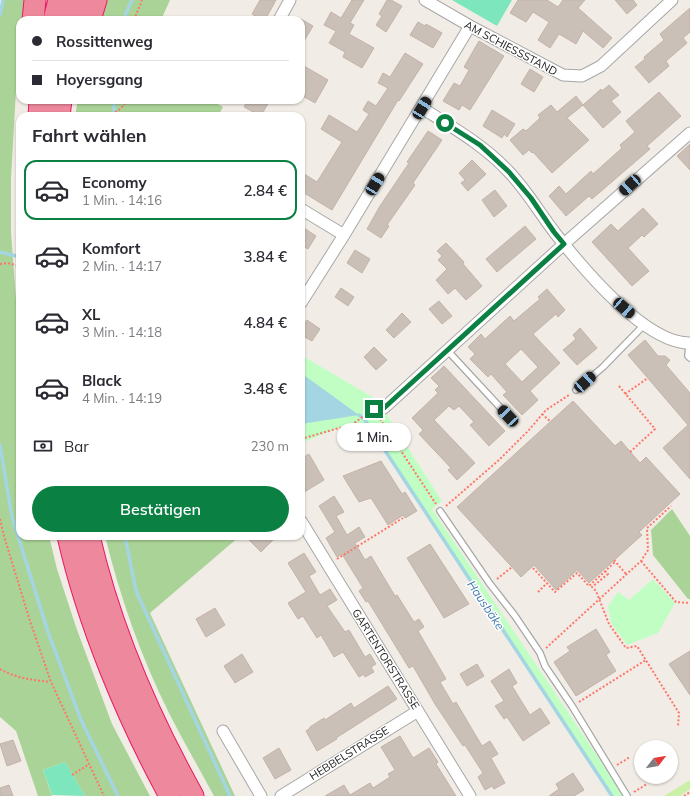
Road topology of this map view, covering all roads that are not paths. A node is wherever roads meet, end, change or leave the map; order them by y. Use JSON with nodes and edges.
{"nodes":[{"id":1,"x":35,"y":0,"type":"edge"},
{"id":2,"x":59,"y":0,"type":"edge"},
{"id":3,"x":79,"y":0,"type":"edge"},
{"id":4,"x":96,"y":0,"type":"edge"},
{"id":5,"x":290,"y":0,"type":"edge"},
{"id":6,"x":425,"y":0,"type":"edge"},
{"id":7,"x":672,"y":0,"type":"edge"},
{"id":8,"x":33,"y":16,"type":"edge"},
{"id":9,"x":55,"y":16,"type":"edge"},
{"id":10,"x":76,"y":16,"type":"edge"},
{"id":11,"x":91,"y":16,"type":"edge"},
{"id":12,"x":281,"y":16,"type":"edge"},
{"id":13,"x":470,"y":26,"type":"junction"},
{"id":14,"x":422,"y":108,"type":"junction"},
{"id":15,"x":690,"y":133,"type":"edge"},
{"id":16,"x":305,"y":211,"type":"edge"},
{"id":17,"x":344,"y":235,"type":"junction"},
{"id":18,"x":564,"y":244,"type":"junction"},
{"id":19,"x":305,"y":296,"type":"edge"},
{"id":20,"x":644,"y":325,"type":"junction"},
{"id":21,"x":689,"y":343,"type":"edge"},
{"id":22,"x":447,"y":350,"type":"junction"},
{"id":23,"x":690,"y":358,"type":"edge"},
{"id":24,"x":576,"y":390,"type":"road end"},
{"id":25,"x":370,"y":411,"type":"road end"},
{"id":26,"x":508,"y":416,"type":"dead end"},
{"id":27,"x":440,"y":511,"type":"road end"},
{"id":28,"x":305,"y":528,"type":"edge"},
{"id":29,"x":69,"y":540,"type":"edge"},
{"id":30,"x":90,"y":540,"type":"edge"},
{"id":31,"x":418,"y":711,"type":"junction"},
{"id":32,"x":223,"y":731,"type":"dead end"},
{"id":33,"x":170,"y":796,"type":"edge"},
{"id":34,"x":193,"y":796,"type":"edge"},
{"id":35,"x":260,"y":796,"type":"edge"},
{"id":36,"x":281,"y":796,"type":"edge"},
{"id":37,"x":470,"y":796,"type":"edge"},
{"id":38,"x":627,"y":796,"type":"edge"}],
"edges":[{"from":1,"to":8,"type":"highway"},
{"from":2,"to":9,"type":"highway"},
{"from":3,"to":10,"type":"highway"},
{"from":4,"to":11,"type":"highway"},
{"from":5,"to":12,"type":"street"},
{"from":6,"to":13,"type":"street","name":"AM SCHIESSSTAND"},
{"from":7,"to":13,"type":"street","name":"AM SCHIESSSTAND"},
{"from":13,"to":14,"type":"street"},
{"from":14,"to":17,"type":"street"},
{"from":14,"to":18,"type":"street"},
{"from":15,"to":18,"type":"street"},
{"from":16,"to":17,"type":"street"},
{"from":17,"to":19,"type":"street"},
{"from":18,"to":20,"type":"street"},
{"from":18,"to":22,"type":"street"},
{"from":20,"to":21,"type":"street"},
{"from":20,"to":24,"type":"lane"},
{"from":21,"to":23,"type":"lane"},
{"from":22,"to":25,"type":"street"},
{"from":22,"to":26,"type":"lane"},
{"from":27,"to":38,"type":"lane"},
{"from":28,"to":31,"type":"street","name":"GARTENTORSTRASSE"},
{"from":29,"to":33,"type":"highway"},
{"from":30,"to":34,"type":"highway"},
{"from":31,"to":36,"type":"street","name":"HEBBELSTRASSE"},
{"from":31,"to":37,"type":"street","name":"GARTENTORSTRASSE"},
{"from":32,"to":35,"type":"street"}]}
